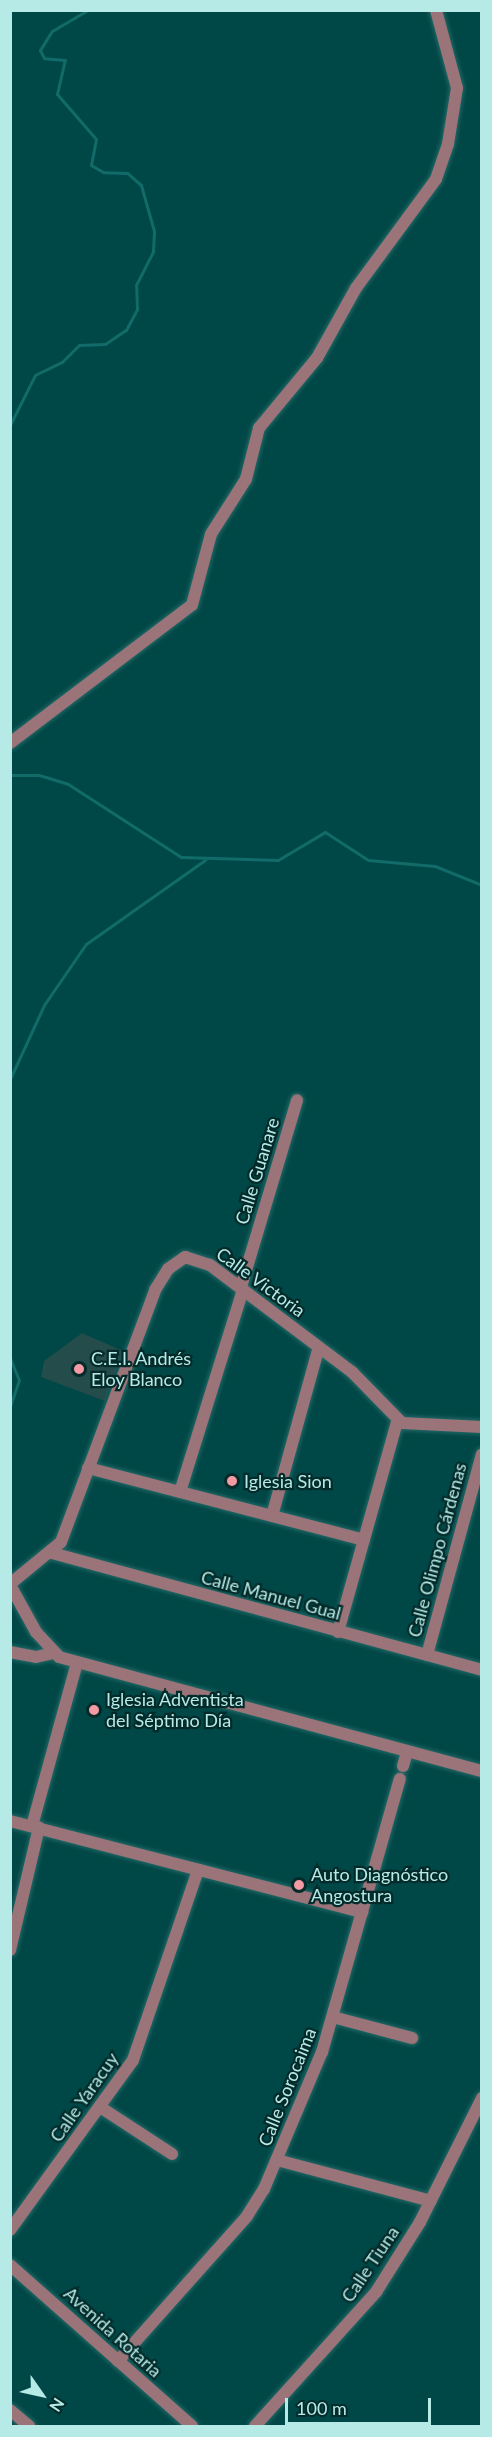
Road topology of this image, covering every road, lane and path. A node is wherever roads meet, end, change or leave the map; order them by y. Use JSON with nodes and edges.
{"nodes":[{"id":1,"x":436,"y":10,"type":"edge"},
{"id":2,"x":10,"y":743,"type":"edge"},
{"id":3,"x":297,"y":1100,"type":"dead end"},
{"id":4,"x":242,"y":1288,"type":"junction"},
{"id":5,"x":320,"y":1347,"type":"junction"},
{"id":6,"x":398,"y":1419,"type":"junction"},
{"id":7,"x":482,"y":1427,"type":"edge"},
{"id":8,"x":482,"y":1454,"type":"edge"},
{"id":9,"x":88,"y":1468,"type":"junction"},
{"id":10,"x":180,"y":1492,"type":"junction"},
{"id":11,"x":272,"y":1516,"type":"junction"},
{"id":12,"x":364,"y":1540,"type":"junction"},
{"id":13,"x":52,"y":1553,"type":"junction"},
{"id":14,"x":10,"y":1585,"type":"edge"},
{"id":15,"x":338,"y":1632,"type":"junction"},
{"id":16,"x":10,"y":1652,"type":"edge"},
{"id":17,"x":53,"y":1653,"type":"junction"},
{"id":18,"x":427,"y":1655,"type":"junction"},
{"id":19,"x":77,"y":1663,"type":"junction"},
{"id":20,"x":482,"y":1670,"type":"edge"},
{"id":21,"x":407,"y":1752,"type":"junction"},
{"id":22,"x":482,"y":1772,"type":"edge"},
{"id":23,"x":10,"y":1821,"type":"edge"},
{"id":24,"x":35,"y":1826,"type":"junction"},
{"id":25,"x":198,"y":1870,"type":"junction"},
{"id":26,"x":362,"y":1912,"type":"junction"},
{"id":27,"x":10,"y":1950,"type":"edge"},
{"id":28,"x":333,"y":2017,"type":"junction"},
{"id":29,"x":412,"y":2038,"type":"dead end"},
{"id":30,"x":482,"y":2098,"type":"edge"},
{"id":31,"x":100,"y":2107,"type":"junction"},
{"id":32,"x":172,"y":2154,"type":"dead end"},
{"id":33,"x":277,"y":2160,"type":"junction"},
{"id":34,"x":431,"y":2201,"type":"junction"},
{"id":35,"x":10,"y":2230,"type":"edge"},
{"id":36,"x":11,"y":2267,"type":"edge"},
{"id":37,"x":118,"y":2361,"type":"junction"},
{"id":38,"x":10,"y":2410,"type":"edge"},
{"id":39,"x":29,"y":2427,"type":"edge"},
{"id":40,"x":192,"y":2427,"type":"edge"},
{"id":41,"x":255,"y":2427,"type":"edge"}],
"edges":[{"from":1,"to":2,"type":"street"},
{"from":3,"to":4,"type":"street","name":"Calle Guanare"},
{"from":4,"to":5,"type":"street","name":"Calle Victoria"},
{"from":4,"to":9,"type":"street","name":"Calle Victoria"},
{"from":4,"to":10,"type":"street","name":"Calle Guanare"},
{"from":5,"to":6,"type":"street","name":"Calle Victoria"},
{"from":5,"to":11,"type":"street"},
{"from":6,"to":7,"type":"street"},
{"from":6,"to":12,"type":"street"},
{"from":8,"to":18,"type":"street","name":"Calle Olimpo Cárdenas"},
{"from":9,"to":10,"type":"street"},
{"from":9,"to":13,"type":"street","name":"Calle Victoria"},
{"from":10,"to":11,"type":"street"},
{"from":11,"to":12,"type":"street"},
{"from":12,"to":15,"type":"street"},
{"from":13,"to":14,"type":"street"},
{"from":13,"to":15,"type":"street","name":"Calle Manuel Gual"},
{"from":14,"to":17,"type":"street"},
{"from":15,"to":18,"type":"street","name":"Calle Manuel Gual"},
{"from":16,"to":17,"type":"street"},
{"from":17,"to":19,"type":"street"},
{"from":18,"to":20,"type":"street","name":"Calle Manuel Gual"},
{"from":19,"to":21,"type":"street"},
{"from":19,"to":24,"type":"street"},
{"from":21,"to":22,"type":"street"},
{"from":21,"to":26,"type":"street","name":"Calle Sorocaima"},
{"from":23,"to":24,"type":"street"},
{"from":24,"to":25,"type":"street"},
{"from":24,"to":27,"type":"street"},
{"from":25,"to":26,"type":"street"},
{"from":25,"to":31,"type":"street","name":"Calle Yaracuy"},
{"from":26,"to":28,"type":"street","name":"Calle Sorocaima"},
{"from":28,"to":29,"type":"street"},
{"from":28,"to":33,"type":"street","name":"Calle Sorocaima"},
{"from":30,"to":34,"type":"street","name":"Calle Tiuna"},
{"from":31,"to":32,"type":"street"},
{"from":31,"to":35,"type":"street","name":"Calle Yaracuy"},
{"from":33,"to":34,"type":"street"},
{"from":33,"to":37,"type":"street","name":"Calle Sorocaima"},
{"from":34,"to":41,"type":"street","name":"Calle Tiuna"},
{"from":36,"to":37,"type":"street","name":"Avenida Rotaria"},
{"from":37,"to":40,"type":"street","name":"Avenida Rotaria"},
{"from":38,"to":39,"type":"street"}]}
